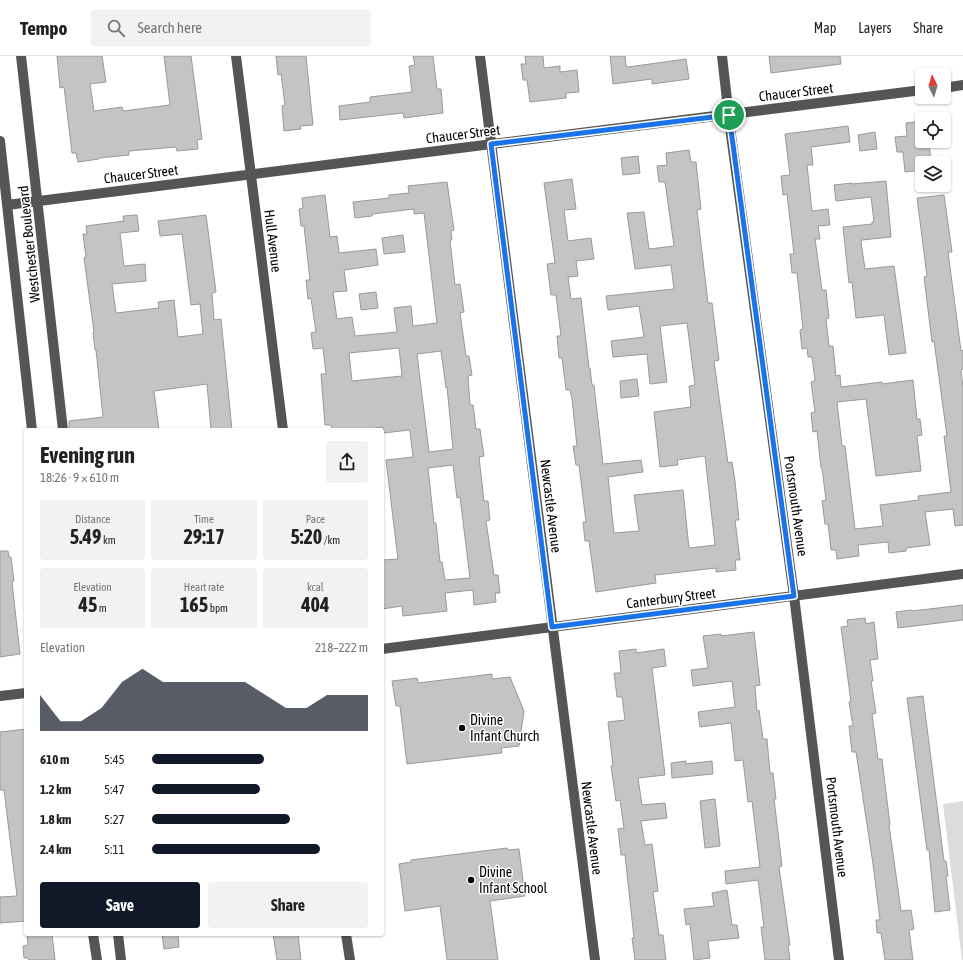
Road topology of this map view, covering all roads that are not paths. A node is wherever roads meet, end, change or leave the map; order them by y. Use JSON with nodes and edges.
{"nodes":[{"id":1,"x":20,"y":56,"type":"edge"},
{"id":2,"x":236,"y":56,"type":"edge"},
{"id":3,"x":480,"y":56,"type":"edge"},
{"id":4,"x":722,"y":56,"type":"edge"},
{"id":5,"x":963,"y":85,"type":"edge"},
{"id":6,"x":951,"y":87,"type":"edge"},
{"id":7,"x":915,"y":91,"type":"edge"},
{"id":8,"x":729,"y":115,"type":"junction"},
{"id":9,"x":0,"y":141,"type":"edge"},
{"id":10,"x":491,"y":144,"type":"junction"},
{"id":11,"x":251,"y":174,"type":"junction"},
{"id":12,"x":38,"y":201,"type":"junction"},
{"id":13,"x":7,"y":205,"type":"junction"},
{"id":14,"x":32,"y":428,"type":"edge"},
{"id":15,"x":63,"y":428,"type":"edge"},
{"id":16,"x":283,"y":428,"type":"edge"},
{"id":17,"x":963,"y":574,"type":"edge"},
{"id":18,"x":794,"y":596,"type":"junction"},
{"id":19,"x":552,"y":627,"type":"junction"},
{"id":20,"x":384,"y":649,"type":"edge"},
{"id":21,"x":24,"y":693,"type":"edge"},
{"id":22,"x":0,"y":696,"type":"edge"},
{"id":23,"x":94,"y":936,"type":"edge"},
{"id":24,"x":118,"y":936,"type":"edge"},
{"id":25,"x":346,"y":936,"type":"edge"},
{"id":26,"x":97,"y":960,"type":"edge"},
{"id":27,"x":121,"y":960,"type":"edge"},
{"id":28,"x":350,"y":960,"type":"edge"},
{"id":29,"x":594,"y":960,"type":"edge"},
{"id":30,"x":840,"y":960,"type":"edge"}],
"edges":[{"from":1,"to":12,"type":"street","name":"Westchester Boulevard"},
{"from":2,"to":11,"type":"street","name":"Hull Avenue"},
{"from":3,"to":10,"type":"street","name":"Newcastle Avenue"},
{"from":4,"to":8,"type":"street","name":"Portsmouth Avenue"},
{"from":5,"to":6,"type":"street"},
{"from":7,"to":8,"type":"street","name":"Chaucer Street"},
{"from":8,"to":10,"type":"street","name":"Chaucer Street"},
{"from":8,"to":18,"type":"street","name":"Portsmouth Avenue"},
{"from":9,"to":13,"type":"street","name":"Westchester Boulevard"},
{"from":10,"to":11,"type":"street","name":"Chaucer Street"},
{"from":10,"to":19,"type":"street","name":"Newcastle Avenue"},
{"from":11,"to":12,"type":"street","name":"Chaucer Street"},
{"from":11,"to":16,"type":"street","name":"Hull Avenue"},
{"from":12,"to":13,"type":"street","name":"Chaucer Street"},
{"from":12,"to":15,"type":"street","name":"Westchester Boulevard"},
{"from":13,"to":14,"type":"street","name":"Westchester Boulevard"},
{"from":17,"to":18,"type":"street","name":"Canterbury Street"},
{"from":18,"to":19,"type":"street","name":"Canterbury Street"},
{"from":18,"to":30,"type":"street","name":"Portsmouth Avenue"},
{"from":19,"to":20,"type":"street","name":"Canterbury Street"},
{"from":19,"to":29,"type":"street","name":"Newcastle Avenue"},
{"from":21,"to":22,"type":"street"},
{"from":23,"to":26,"type":"street"},
{"from":24,"to":27,"type":"street"},
{"from":25,"to":28,"type":"street"}]}
